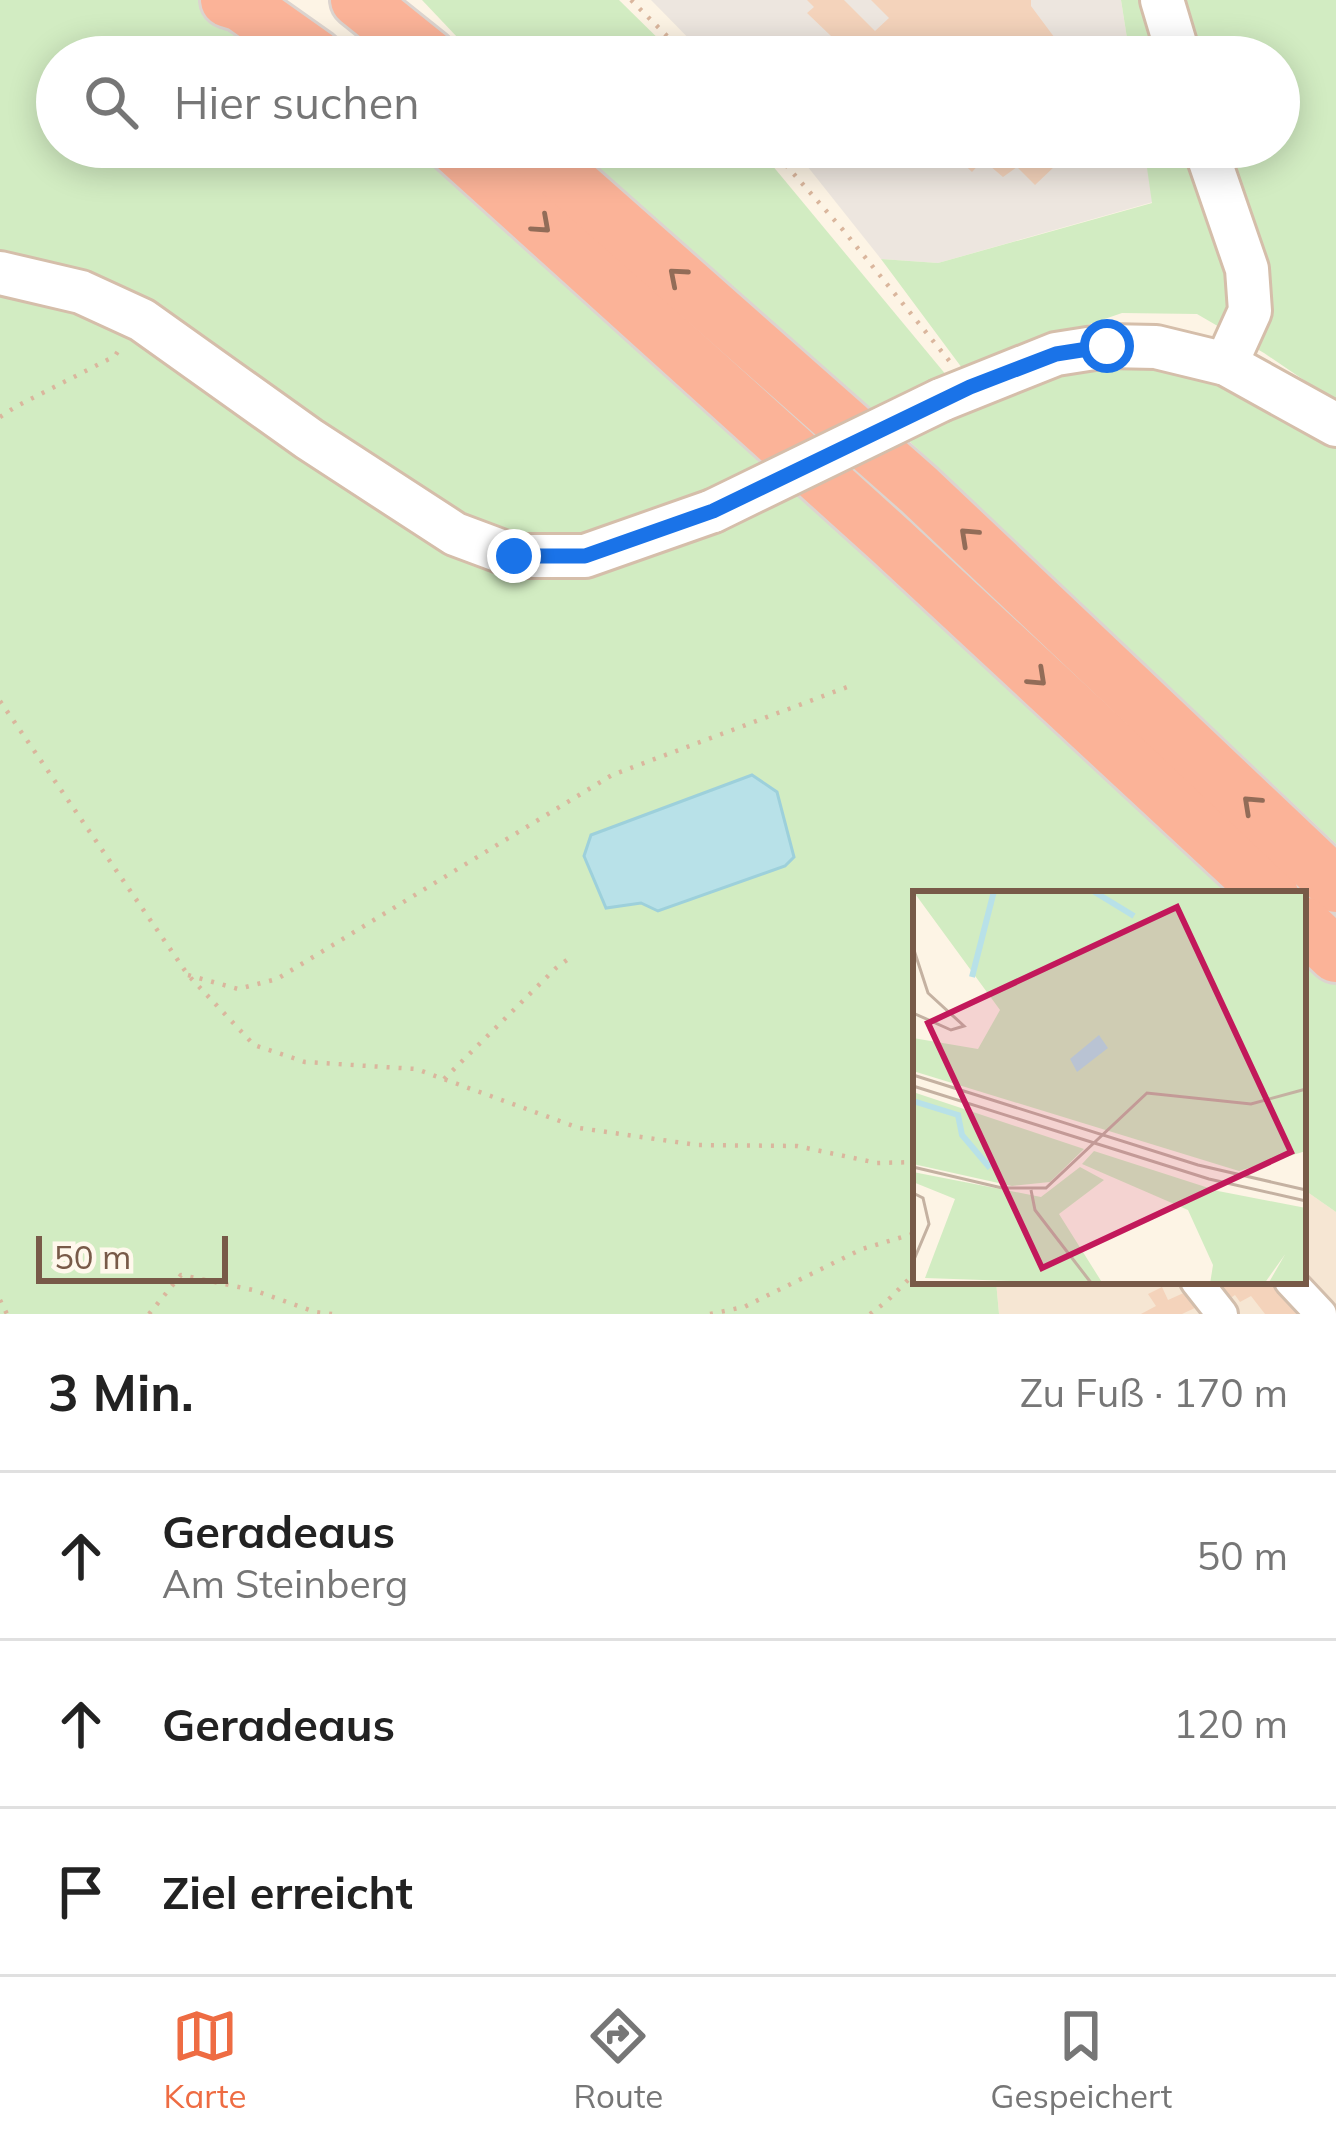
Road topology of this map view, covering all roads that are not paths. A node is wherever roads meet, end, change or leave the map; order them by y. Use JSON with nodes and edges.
{"nodes":[{"id":1,"x":228,"y":0,"type":"edge"},
{"id":2,"x":277,"y":0,"type":"edge"},
{"id":3,"x":358,"y":0,"type":"edge"},
{"id":4,"x":1162,"y":0,"type":"edge"},
{"id":5,"x":286,"y":36,"type":"edge"},
{"id":6,"x":321,"y":36,"type":"edge"},
{"id":7,"x":403,"y":36,"type":"edge"},
{"id":8,"x":1173,"y":36,"type":"edge"},
{"id":9,"x":478,"y":168,"type":"edge"},
{"id":10,"x":555,"y":168,"type":"edge"},
{"id":11,"x":1211,"y":168,"type":"edge"},
{"id":12,"x":0,"y":273,"type":"edge"},
{"id":13,"x":1226,"y":364,"type":"junction"},
{"id":14,"x":1336,"y":425,"type":"edge"},
{"id":15,"x":1336,"y":885,"type":"edge"},
{"id":16,"x":1268,"y":891,"type":"edge"},
{"id":17,"x":1306,"y":927,"type":"edge"},
{"id":18,"x":1336,"y":955,"type":"edge"},
{"id":19,"x":1198,"y":1284,"type":"edge"},
{"id":20,"x":1293,"y":1284,"type":"edge"},
{"id":21,"x":1222,"y":1314,"type":"edge"},
{"id":22,"x":1321,"y":1314,"type":"edge"}],
"edges":[{"from":1,"to":5,"type":"highway"},
{"from":2,"to":6,"type":"highway"},
{"from":3,"to":7,"type":"highway"},
{"from":4,"to":8,"type":"main road"},
{"from":9,"to":16,"type":"highway","one_way":true},
{"from":15,"to":10,"type":"highway","one_way":true},
{"from":11,"to":13,"type":"main road"},
{"from":12,"to":13,"type":"main road","bridge":true},
{"from":13,"to":14,"type":"main road"},
{"from":17,"to":18,"type":"highway"},
{"from":19,"to":21,"type":"street"},
{"from":20,"to":22,"type":"street"}]}
